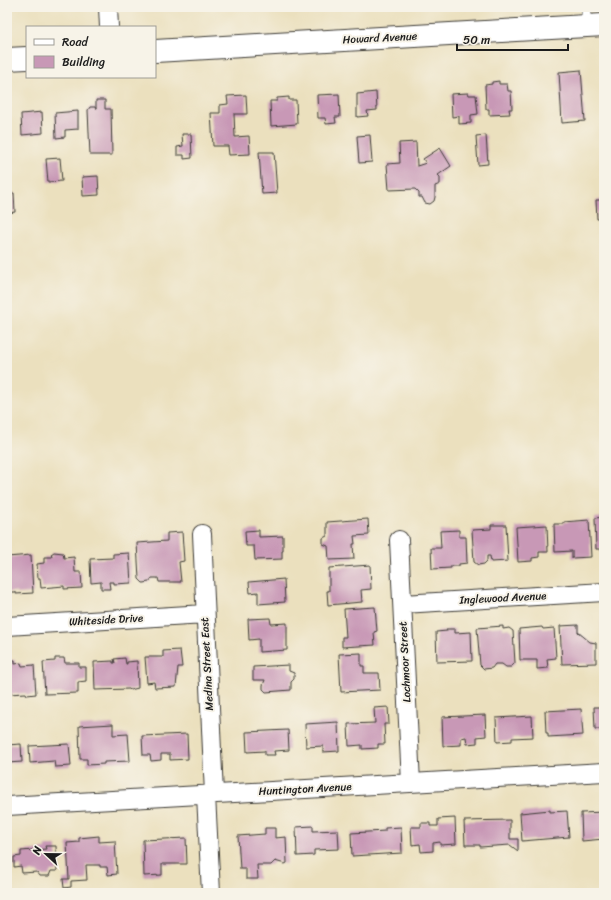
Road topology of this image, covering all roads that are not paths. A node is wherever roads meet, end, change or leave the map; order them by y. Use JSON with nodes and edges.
{"nodes":[{"id":1,"x":108,"y":7,"type":"edge"},
{"id":2,"x":592,"y":19,"type":"edge"},
{"id":3,"x":109,"y":26,"type":"edge"},
{"id":4,"x":156,"y":51,"type":"edge"},
{"id":5,"x":26,"y":58,"type":"edge"},
{"id":6,"x":7,"y":59,"type":"edge"},
{"id":7,"x":202,"y":534,"type":"dead end"},
{"id":8,"x":400,"y":540,"type":"dead end"},
{"id":9,"x":604,"y":592,"type":"edge"},
{"id":10,"x":403,"y":604,"type":"junction"},
{"id":11,"x":205,"y":614,"type":"junction"},
{"id":12,"x":7,"y":626,"type":"edge"},
{"id":13,"x":604,"y":772,"type":"edge"},
{"id":14,"x":411,"y":783,"type":"junction"},
{"id":15,"x":210,"y":795,"type":"junction"},
{"id":16,"x":7,"y":806,"type":"edge"},
{"id":17,"x":211,"y":893,"type":"edge"}],
"edges":[{"from":1,"to":3,"type":"street"},
{"from":2,"to":4,"type":"street","name":"Howard Avenue"},
{"from":5,"to":6,"type":"street"},
{"from":7,"to":11,"type":"street","name":"Medina Street East"},
{"from":8,"to":10,"type":"street","name":"Lochmoor Street"},
{"from":9,"to":10,"type":"street","name":"Inglewood Avenue"},
{"from":10,"to":14,"type":"street","name":"Lochmoor Street"},
{"from":11,"to":12,"type":"street","name":"Whiteside Drive"},
{"from":11,"to":15,"type":"street","name":"Medina Street East"},
{"from":13,"to":14,"type":"street","name":"Huntington Avenue"},
{"from":14,"to":15,"type":"street","name":"Huntington Avenue"},
{"from":15,"to":16,"type":"street","name":"Huntington Avenue"},
{"from":15,"to":17,"type":"street","name":"Medina Street East"}]}
